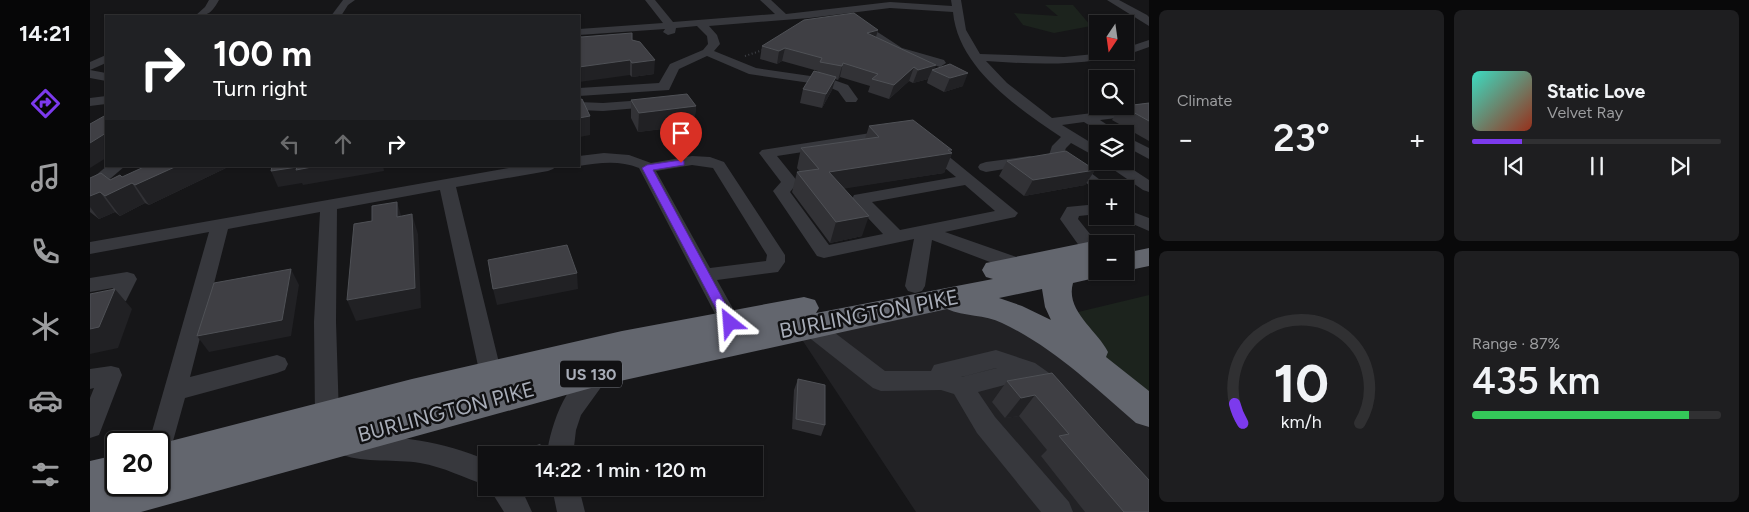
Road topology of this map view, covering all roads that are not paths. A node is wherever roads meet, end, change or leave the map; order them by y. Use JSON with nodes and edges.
{"nodes":[{"id":1,"x":214,"y":0,"type":"edge"},
{"id":2,"x":350,"y":0,"type":"edge"},
{"id":3,"x":650,"y":0,"type":"edge"},
{"id":4,"x":765,"y":0,"type":"edge"},
{"id":5,"x":1112,"y":0,"type":"edge"},
{"id":6,"x":957,"y":5,"type":"edge"},
{"id":7,"x":840,"y":11,"type":"junction"},
{"id":8,"x":821,"y":13,"type":"junction"},
{"id":9,"x":201,"y":15,"type":"edge"},
{"id":10,"x":337,"y":15,"type":"edge"},
{"id":11,"x":784,"y":17,"type":"junction"},
{"id":12,"x":727,"y":22,"type":"junction"},
{"id":13,"x":701,"y":24,"type":"junction"},
{"id":14,"x":1149,"y":24,"type":"edge"},
{"id":15,"x":670,"y":25,"type":"junction"},
{"id":16,"x":580,"y":32,"type":"edge"},
{"id":17,"x":580,"y":38,"type":"edge"},
{"id":18,"x":1149,"y":43,"type":"edge"},
{"id":19,"x":707,"y":52,"type":"junction"},
{"id":20,"x":976,"y":57,"type":"junction"},
{"id":21,"x":105,"y":60,"type":"edge"},
{"id":22,"x":940,"y":63,"type":"dead end"},
{"id":23,"x":90,"y":66,"type":"edge"},
{"id":24,"x":90,"y":74,"type":"edge"},
{"id":25,"x":105,"y":76,"type":"edge"},
{"id":26,"x":664,"y":88,"type":"junction"},
{"id":27,"x":580,"y":92,"type":"edge"},
{"id":28,"x":851,"y":99,"type":"dead end"},
{"id":29,"x":105,"y":100,"type":"edge"},
{"id":30,"x":90,"y":102,"type":"edge"},
{"id":31,"x":580,"y":106,"type":"edge"},
{"id":32,"x":1147,"y":112,"type":"edge"},
{"id":33,"x":1086,"y":118,"type":"junction"},
{"id":34,"x":1051,"y":122,"type":"junction"},
{"id":35,"x":1098,"y":125,"type":"edge"},
{"id":36,"x":1070,"y":137,"type":"junction"},
{"id":37,"x":1134,"y":145,"type":"edge"},
{"id":38,"x":1089,"y":149,"type":"edge"},
{"id":39,"x":1149,"y":154,"type":"edge"},
{"id":40,"x":1057,"y":155,"type":"junction"},
{"id":41,"x":580,"y":161,"type":"edge"},
{"id":42,"x":542,"y":167,"type":"edge"},
{"id":43,"x":986,"y":167,"type":"dead end"},
{"id":44,"x":647,"y":168,"type":"junction"},
{"id":45,"x":1123,"y":170,"type":"edge"},
{"id":46,"x":122,"y":172,"type":"edge"},
{"id":47,"x":969,"y":180,"type":"junction"},
{"id":48,"x":1092,"y":180,"type":"edge"},
{"id":49,"x":447,"y":184,"type":"junction"},
{"id":50,"x":1149,"y":187,"type":"edge"},
{"id":51,"x":90,"y":189,"type":"edge"},
{"id":52,"x":329,"y":206,"type":"junction"},
{"id":53,"x":1089,"y":210,"type":"edge"},
{"id":54,"x":1134,"y":218,"type":"edge"},
{"id":55,"x":220,"y":225,"type":"junction"},
{"id":56,"x":1149,"y":225,"type":"edge"},
{"id":57,"x":924,"y":230,"type":"junction"},
{"id":58,"x":896,"y":237,"type":"junction"},
{"id":59,"x":1149,"y":239,"type":"edge"},
{"id":60,"x":1134,"y":242,"type":"edge"},
{"id":61,"x":1089,"y":246,"type":"edge"},
{"id":62,"x":90,"y":248,"type":"edge"},
{"id":63,"x":1089,"y":257,"type":"edge"},
{"id":64,"x":1149,"y":257,"type":"edge"},
{"id":65,"x":1089,"y":260,"type":"edge"},
{"id":66,"x":1134,"y":260,"type":"edge"},
{"id":67,"x":1018,"y":265,"type":"junction"},
{"id":68,"x":704,"y":275,"type":"junction"},
{"id":69,"x":1060,"y":277,"type":"junction"},
{"id":70,"x":90,"y":285,"type":"edge"},
{"id":71,"x":922,"y":294,"type":"junction"},
{"id":72,"x":119,"y":296,"type":"dead end"},
{"id":73,"x":730,"y":323,"type":"junction"},
{"id":74,"x":810,"y":326,"type":"junction"},
{"id":75,"x":277,"y":364,"type":"dead end"},
{"id":76,"x":602,"y":371,"type":"junction"},
{"id":77,"x":491,"y":376,"type":"junction"},
{"id":78,"x":90,"y":379,"type":"edge"},
{"id":79,"x":951,"y":384,"type":"junction"},
{"id":80,"x":175,"y":391,"type":"junction"},
{"id":81,"x":1149,"y":407,"type":"edge"},
{"id":82,"x":1067,"y":408,"type":"edge"},
{"id":83,"x":1149,"y":412,"type":"edge"},
{"id":84,"x":327,"y":417,"type":"junction"},
{"id":85,"x":90,"y":427,"type":"edge"},
{"id":86,"x":164,"y":431,"type":"edge"},
{"id":87,"x":556,"y":446,"type":"edge"},
{"id":88,"x":308,"y":448,"type":"junction"},
{"id":89,"x":170,"y":459,"type":"edge"},
{"id":90,"x":478,"y":469,"type":"edge"},
{"id":91,"x":90,"y":480,"type":"edge"},
{"id":92,"x":170,"y":482,"type":"edge"},
{"id":93,"x":105,"y":487,"type":"edge"},
{"id":94,"x":117,"y":496,"type":"edge"},
{"id":95,"x":510,"y":496,"type":"edge"},
{"id":96,"x":568,"y":496,"type":"edge"},
{"id":97,"x":90,"y":506,"type":"edge"},
{"id":98,"x":518,"y":512,"type":"edge"},
{"id":99,"x":571,"y":512,"type":"edge"},
{"id":100,"x":1059,"y":512,"type":"edge"}],
"edges":[{"from":1,"to":9,"type":"street"},
{"from":2,"to":10,"type":"street"},
{"from":3,"to":15,"type":"street"},
{"from":4,"to":11,"type":"street"},
{"from":5,"to":14,"type":"street"},
{"from":6,"to":7,"type":"street"},
{"from":6,"to":20,"type":"street"},
{"from":7,"to":8,"type":"street"},
{"from":7,"to":22,"type":"street"},
{"from":8,"to":11,"type":"street"},
{"from":8,"to":12,"type":"street"},
{"from":11,"to":12,"type":"street"},
{"from":12,"to":13,"type":"street"},
{"from":13,"to":15,"type":"street"},
{"from":13,"to":19,"type":"street"},
{"from":15,"to":16,"type":"street"},
{"from":15,"to":17,"type":"street"},
{"from":18,"to":20,"type":"street"},
{"from":19,"to":26,"type":"street"},
{"from":19,"to":28,"type":"street"},
{"from":20,"to":34,"type":"street"},
{"from":21,"to":23,"type":"street"},
{"from":24,"to":25,"type":"street"},
{"from":26,"to":27,"type":"street"},
{"from":26,"to":31,"type":"street"},
{"from":29,"to":30,"type":"street"},
{"from":32,"to":33,"type":"street"},
{"from":33,"to":34,"type":"street"},
{"from":33,"to":35,"type":"street"},
{"from":34,"to":36,"type":"street"},
{"from":36,"to":38,"type":"street"},
{"from":36,"to":40,"type":"street"},
{"from":37,"to":39,"type":"street"},
{"from":40,"to":43,"type":"street"},
{"from":40,"to":48,"type":"street"},
{"from":41,"to":44,"type":"street"},
{"from":42,"to":49,"type":"street"},
{"from":44,"to":68,"type":"street"},
{"from":44,"to":68,"type":"street"},
{"from":45,"to":50,"type":"street"},
{"from":46,"to":51,"type":"street"},
{"from":47,"to":57,"type":"street"},
{"from":47,"to":58,"type":"street"},
{"from":47,"to":58,"type":"street"},
{"from":49,"to":52,"type":"street"},
{"from":49,"to":77,"type":"street"},
{"from":52,"to":55,"type":"street"},
{"from":52,"to":84,"type":"street"},
{"from":53,"to":61,"type":"street"},
{"from":54,"to":56,"type":"street"},
{"from":55,"to":62,"type":"street"},
{"from":55,"to":80,"type":"street"},
{"from":57,"to":58,"type":"street"},
{"from":57,"to":67,"type":"street"},
{"from":57,"to":71,"type":"street"},
{"from":59,"to":60,"type":"highway"},
{"from":63,"to":67,"type":"highway","name":"BURLINGTON PIKE","number":"US 130"},
{"from":64,"to":66,"type":"highway"},
{"from":65,"to":69,"type":"highway","name":"BURLINGTON PIKE","number":"US 130"},
{"from":67,"to":71,"type":"highway","name":"BURLINGTON PIKE","number":"US 130"},
{"from":68,"to":73,"type":"street"},
{"from":69,"to":71,"type":"highway","name":"BURLINGTON PIKE","number":"US 130"},
{"from":69,"to":81,"type":"highway"},
{"from":70,"to":72,"type":"street"},
{"from":71,"to":73,"type":"highway","name":"BURLINGTON PIKE","number":"US 130"},
{"from":71,"to":74,"type":"highway","name":"BURLINGTON PIKE","number":"US 130"},
{"from":71,"to":83,"type":"highway"},
{"from":73,"to":77,"type":"highway","name":"BURLINGTON PIKE","number":"US 130"},
{"from":74,"to":76,"type":"highway","name":"BURLINGTON PIKE","number":"US 130"},
{"from":74,"to":79,"type":"street"},
{"from":75,"to":80,"type":"street"},
{"from":76,"to":87,"type":"street"},
{"from":76,"to":88,"type":"highway","name":"BURLINGTON PIKE","number":"US 130"},
{"from":77,"to":84,"type":"highway","name":"BURLINGTON PIKE","number":"US 130"},
{"from":78,"to":85,"type":"street"},
{"from":79,"to":82,"type":"street"},
{"from":79,"to":100,"type":"street"},
{"from":80,"to":86,"type":"street"},
{"from":84,"to":89,"type":"highway","name":"BURLINGTON PIKE","number":"US 130"},
{"from":88,"to":90,"type":"street"},
{"from":88,"to":92,"type":"highway","name":"BURLINGTON PIKE","number":"US 130"},
{"from":91,"to":93,"type":"highway","name":"BURLINGTON PIKE","number":"US 130"},
{"from":94,"to":97,"type":"highway","name":"BURLINGTON PIKE","number":"US 130"},
{"from":95,"to":98,"type":"street"},
{"from":96,"to":99,"type":"street"}]}
